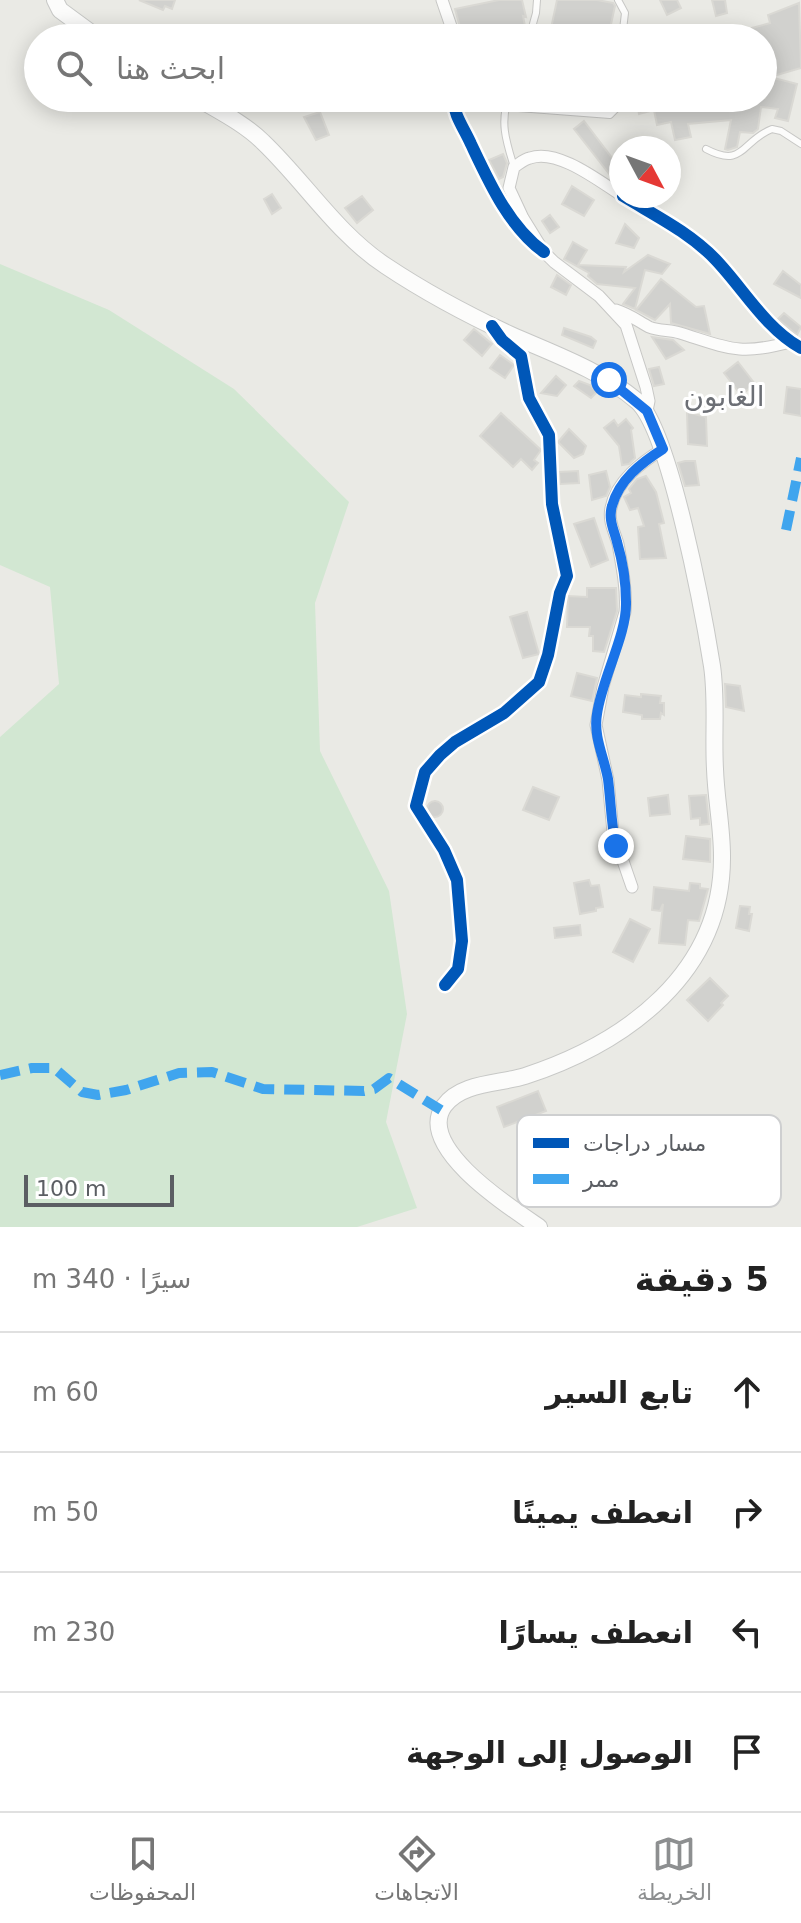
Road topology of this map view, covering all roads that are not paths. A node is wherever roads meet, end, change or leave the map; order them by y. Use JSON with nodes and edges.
{"nodes":[{"id":1,"x":55,"y":0,"type":"edge"},
{"id":2,"x":442,"y":0,"type":"edge"},
{"id":3,"x":537,"y":0,"type":"edge"},
{"id":4,"x":618,"y":0,"type":"edge"},
{"id":5,"x":79,"y":24,"type":"edge"},
{"id":6,"x":450,"y":24,"type":"edge"},
{"id":7,"x":533,"y":24,"type":"edge"},
{"id":8,"x":624,"y":24,"type":"edge"},
{"id":9,"x":219,"y":112,"type":"edge"},
{"id":10,"x":455,"y":112,"type":"edge"},
{"id":11,"x":505,"y":112,"type":"edge"},
{"id":12,"x":559,"y":112,"type":"edge"},
{"id":13,"x":614,"y":112,"type":"edge"},
{"id":14,"x":801,"y":144,"type":"edge"},
{"id":15,"x":706,"y":149,"type":"dead end"},
{"id":16,"x":514,"y":167,"type":"junction"},
{"id":17,"x":609,"y":187,"type":"edge"},
{"id":18,"x":642,"y":208,"type":"edge"},
{"id":19,"x":544,"y":252,"type":"junction"},
{"id":20,"x":615,"y":310,"type":"junction"},
{"id":21,"x":492,"y":326,"type":"junction"},
{"id":22,"x":796,"y":345,"type":"edge"},
{"id":23,"x":647,"y":411,"type":"junction"},
{"id":24,"x":663,"y":449,"type":"junction"},
{"id":25,"x":632,"y":887,"type":"dead end"},
{"id":26,"x":445,"y":985,"type":"dead end"},
{"id":27,"x":539,"y":1227,"type":"edge"}],
"edges":[{"from":1,"to":5,"type":"main road"},
{"from":2,"to":6,"type":"street"},
{"from":3,"to":7,"type":"lane"},
{"from":4,"to":8,"type":"lane"},
{"from":9,"to":21,"type":"main road"},
{"from":10,"to":19,"type":"street"},
{"from":11,"to":16,"type":"lane"},
{"from":12,"to":13,"type":"lane"},
{"from":14,"to":15,"type":"lane"},
{"from":16,"to":17,"type":"street"},
{"from":16,"to":19,"type":"street"},
{"from":18,"to":22,"type":"street"},
{"from":19,"to":20,"type":"street"},
{"from":20,"to":22,"type":"street"},
{"from":20,"to":23,"type":"street"},
{"from":21,"to":23,"type":"main road"},
{"from":21,"to":26,"type":"street"},
{"from":23,"to":24,"type":"main road"},
{"from":24,"to":25,"type":"street"},
{"from":24,"to":27,"type":"main road"}]}
